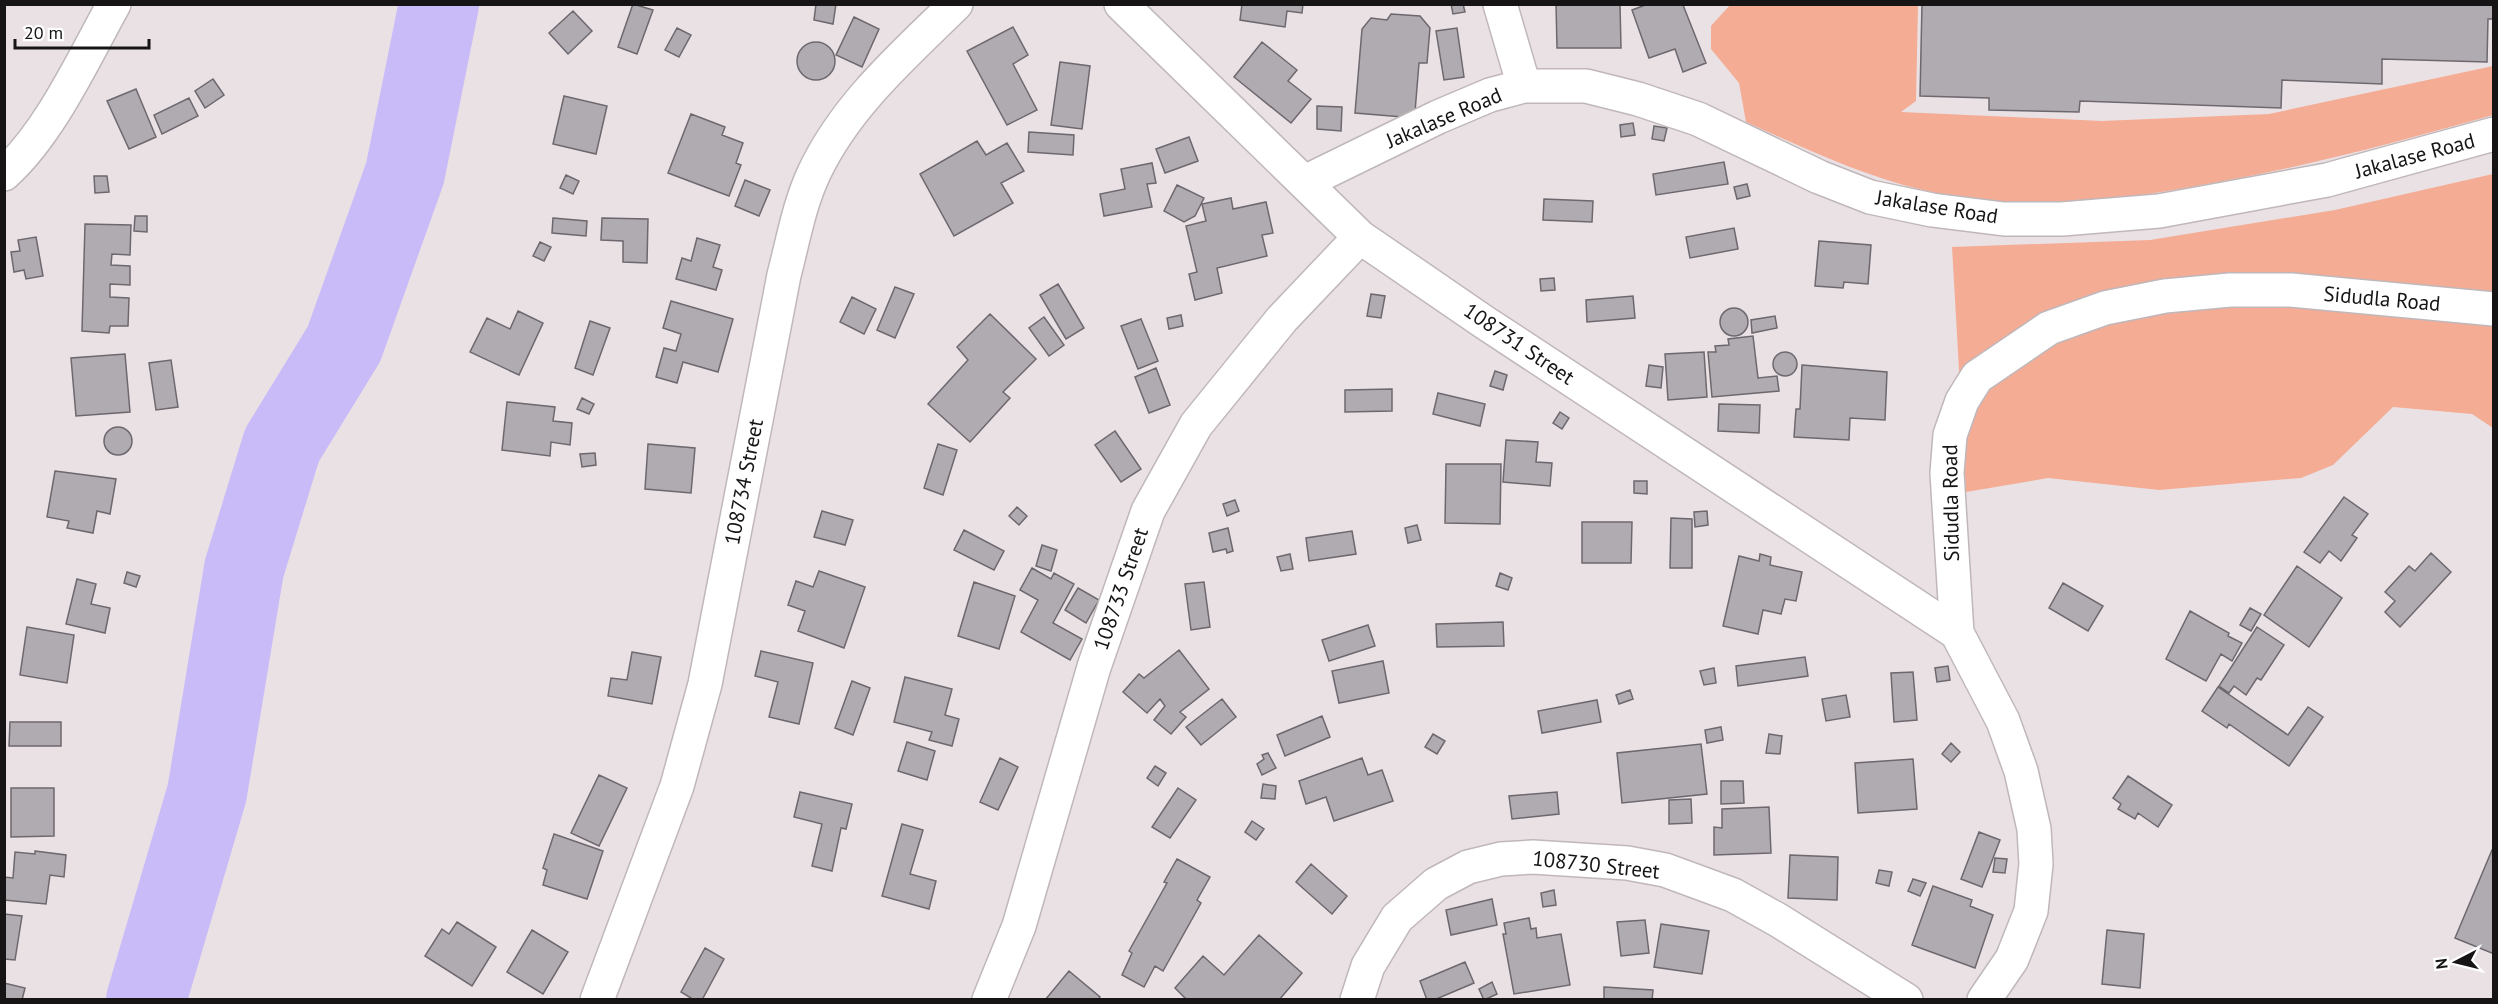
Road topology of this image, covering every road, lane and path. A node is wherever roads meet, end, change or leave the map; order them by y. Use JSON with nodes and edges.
{"nodes":[{"id":1,"x":114,"y":4,"type":"edge"},
{"id":2,"x":957,"y":4,"type":"edge"},
{"id":3,"x":1121,"y":4,"type":"edge"},
{"id":4,"x":1500,"y":4,"type":"edge"},
{"id":5,"x":1524,"y":86,"type":"junction"},
{"id":6,"x":2493,"y":134,"type":"edge"},
{"id":7,"x":4,"y":174,"type":"edge"},
{"id":8,"x":1305,"y":182,"type":"junction"},
{"id":9,"x":1360,"y":237,"type":"junction"},
{"id":10,"x":2493,"y":309,"type":"edge"},
{"id":11,"x":1957,"y":633,"type":"junction"},
{"id":12,"x":597,"y":999,"type":"edge"},
{"id":13,"x":989,"y":999,"type":"edge"},
{"id":14,"x":1357,"y":999,"type":"edge"},
{"id":15,"x":1906,"y":999,"type":"edge"},
{"id":16,"x":1984,"y":999,"type":"edge"}],
"edges":[{"from":1,"to":7,"type":"street"},
{"from":2,"to":12,"type":"street","name":"108734 Street"},
{"from":3,"to":8,"type":"street","name":"108731 Street"},
{"from":4,"to":5,"type":"street"},
{"from":5,"to":6,"type":"street","name":"Jakalase Road"},
{"from":5,"to":8,"type":"street","name":"Jakalase Road"},
{"from":8,"to":9,"type":"street","name":"108731 Street"},
{"from":9,"to":11,"type":"street","name":"108731 Street"},
{"from":9,"to":13,"type":"street","name":"108733 Street"},
{"from":10,"to":11,"type":"street","name":"Sidudla Road"},
{"from":11,"to":16,"type":"street","name":"Sidudla Road"},
{"from":14,"to":15,"type":"street","name":"108730 Street"}]}
